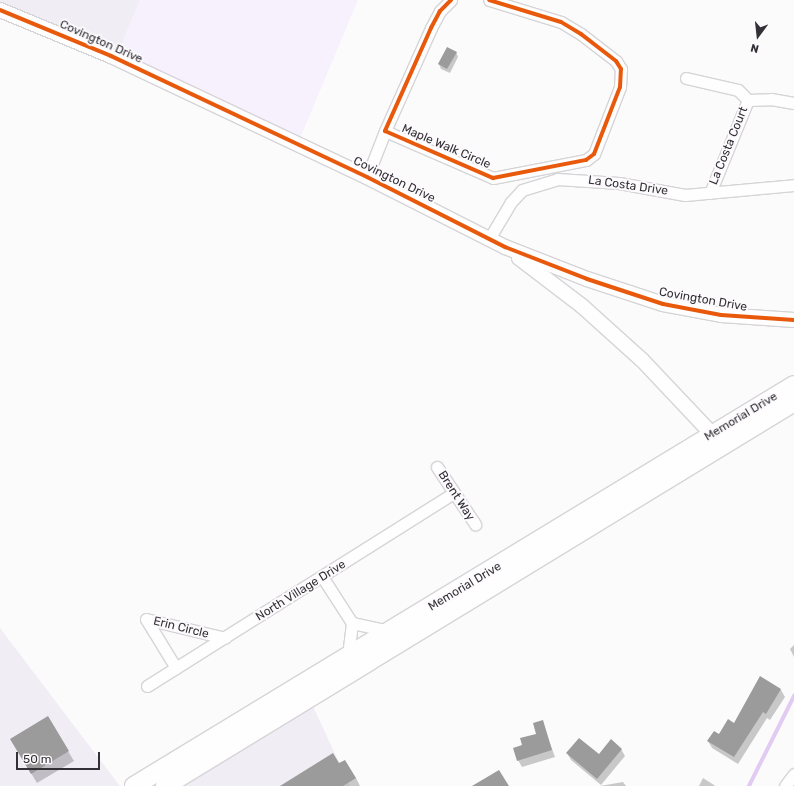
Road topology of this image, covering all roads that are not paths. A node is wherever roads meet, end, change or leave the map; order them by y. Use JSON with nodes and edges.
{"nodes":[{"id":1,"x":451,"y":0,"type":"edge"},
{"id":2,"x":489,"y":0,"type":"edge"},
{"id":3,"x":0,"y":10,"type":"edge"},
{"id":4,"x":686,"y":78,"type":"dead end"},
{"id":5,"x":748,"y":100,"type":"junction"},
{"id":6,"x":794,"y":103,"type":"edge"},
{"id":7,"x":385,"y":132,"type":"junction"},
{"id":8,"x":367,"y":177,"type":"junction"},
{"id":9,"x":794,"y":185,"type":"edge"},
{"id":10,"x":710,"y":193,"type":"junction"},
{"id":11,"x":489,"y":239,"type":"junction"},
{"id":12,"x":505,"y":247,"type":"junction"},
{"id":13,"x":794,"y":320,"type":"edge"},
{"id":14,"x":794,"y":385,"type":"edge"},
{"id":15,"x":794,"y":402,"type":"edge"},
{"id":16,"x":712,"y":434,"type":"junction"},
{"id":17,"x":730,"y":441,"type":"junction"},
{"id":18,"x":437,"y":467,"type":"dead end"},
{"id":19,"x":454,"y":493,"type":"junction"},
{"id":20,"x":475,"y":524,"type":"dead end"},
{"id":21,"x":323,"y":578,"type":"junction"},
{"id":22,"x":352,"y":623,"type":"junction"},
{"id":23,"x":392,"y":631,"type":"junction"},
{"id":24,"x":225,"y":638,"type":"junction"},
{"id":25,"x":348,"y":658,"type":"junction"},
{"id":26,"x":176,"y":668,"type":"junction"},
{"id":27,"x":147,"y":686,"type":"dead end"},
{"id":28,"x":794,"y":774,"type":"edge"},
{"id":29,"x":134,"y":786,"type":"edge"},
{"id":30,"x":165,"y":786,"type":"edge"},
{"id":31,"x":785,"y":786,"type":"edge"}],
"edges":[{"from":1,"to":7,"type":"street","name":"Maple Walk Circle"},
{"from":2,"to":7,"type":"street","name":"Maple Walk Circle"},
{"from":3,"to":8,"type":"street","name":"Covington Drive"},
{"from":4,"to":5,"type":"street"},
{"from":5,"to":6,"type":"street"},
{"from":5,"to":10,"type":"street","name":"La Costa Court"},
{"from":7,"to":8,"type":"street","name":"Maple Walk Circle"},
{"from":8,"to":11,"type":"street","name":"Covington Drive"},
{"from":9,"to":10,"type":"street","name":"La Costa Drive"},
{"from":10,"to":11,"type":"street","name":"La Costa Drive"},
{"from":11,"to":12,"type":"street","name":"Covington Drive"},
{"from":12,"to":13,"type":"street","name":"Covington Drive"},
{"from":12,"to":16,"type":"street","name":"Covington Drive"},
{"from":14,"to":16,"type":"main road","name":"Memorial Drive"},
{"from":15,"to":17,"type":"main road","name":"Memorial Drive"},
{"from":16,"to":17,"type":"street","name":"Covington Drive"},
{"from":16,"to":23,"type":"main road","name":"Memorial Drive"},
{"from":17,"to":30,"type":"main road","name":"Memorial Drive"},
{"from":18,"to":19,"type":"street","name":"Brent Way"},
{"from":19,"to":20,"type":"street","name":"Brent Way"},
{"from":19,"to":21,"type":"street","name":"North Village Drive"},
{"from":21,"to":22,"type":"street"},
{"from":21,"to":24,"type":"street","name":"North Village Drive"},
{"from":22,"to":23,"type":"street"},
{"from":22,"to":25,"type":"street"},
{"from":23,"to":25,"type":"main road","name":"Memorial Drive"},
{"from":24,"to":26,"type":"street","name":"North Village Drive"},
{"from":24,"to":26,"type":"street","name":"Erin Circle"},
{"from":25,"to":29,"type":"main road","name":"Memorial Drive"},
{"from":26,"to":27,"type":"street","name":"North Village Drive"},
{"from":28,"to":31,"type":"street"}]}
